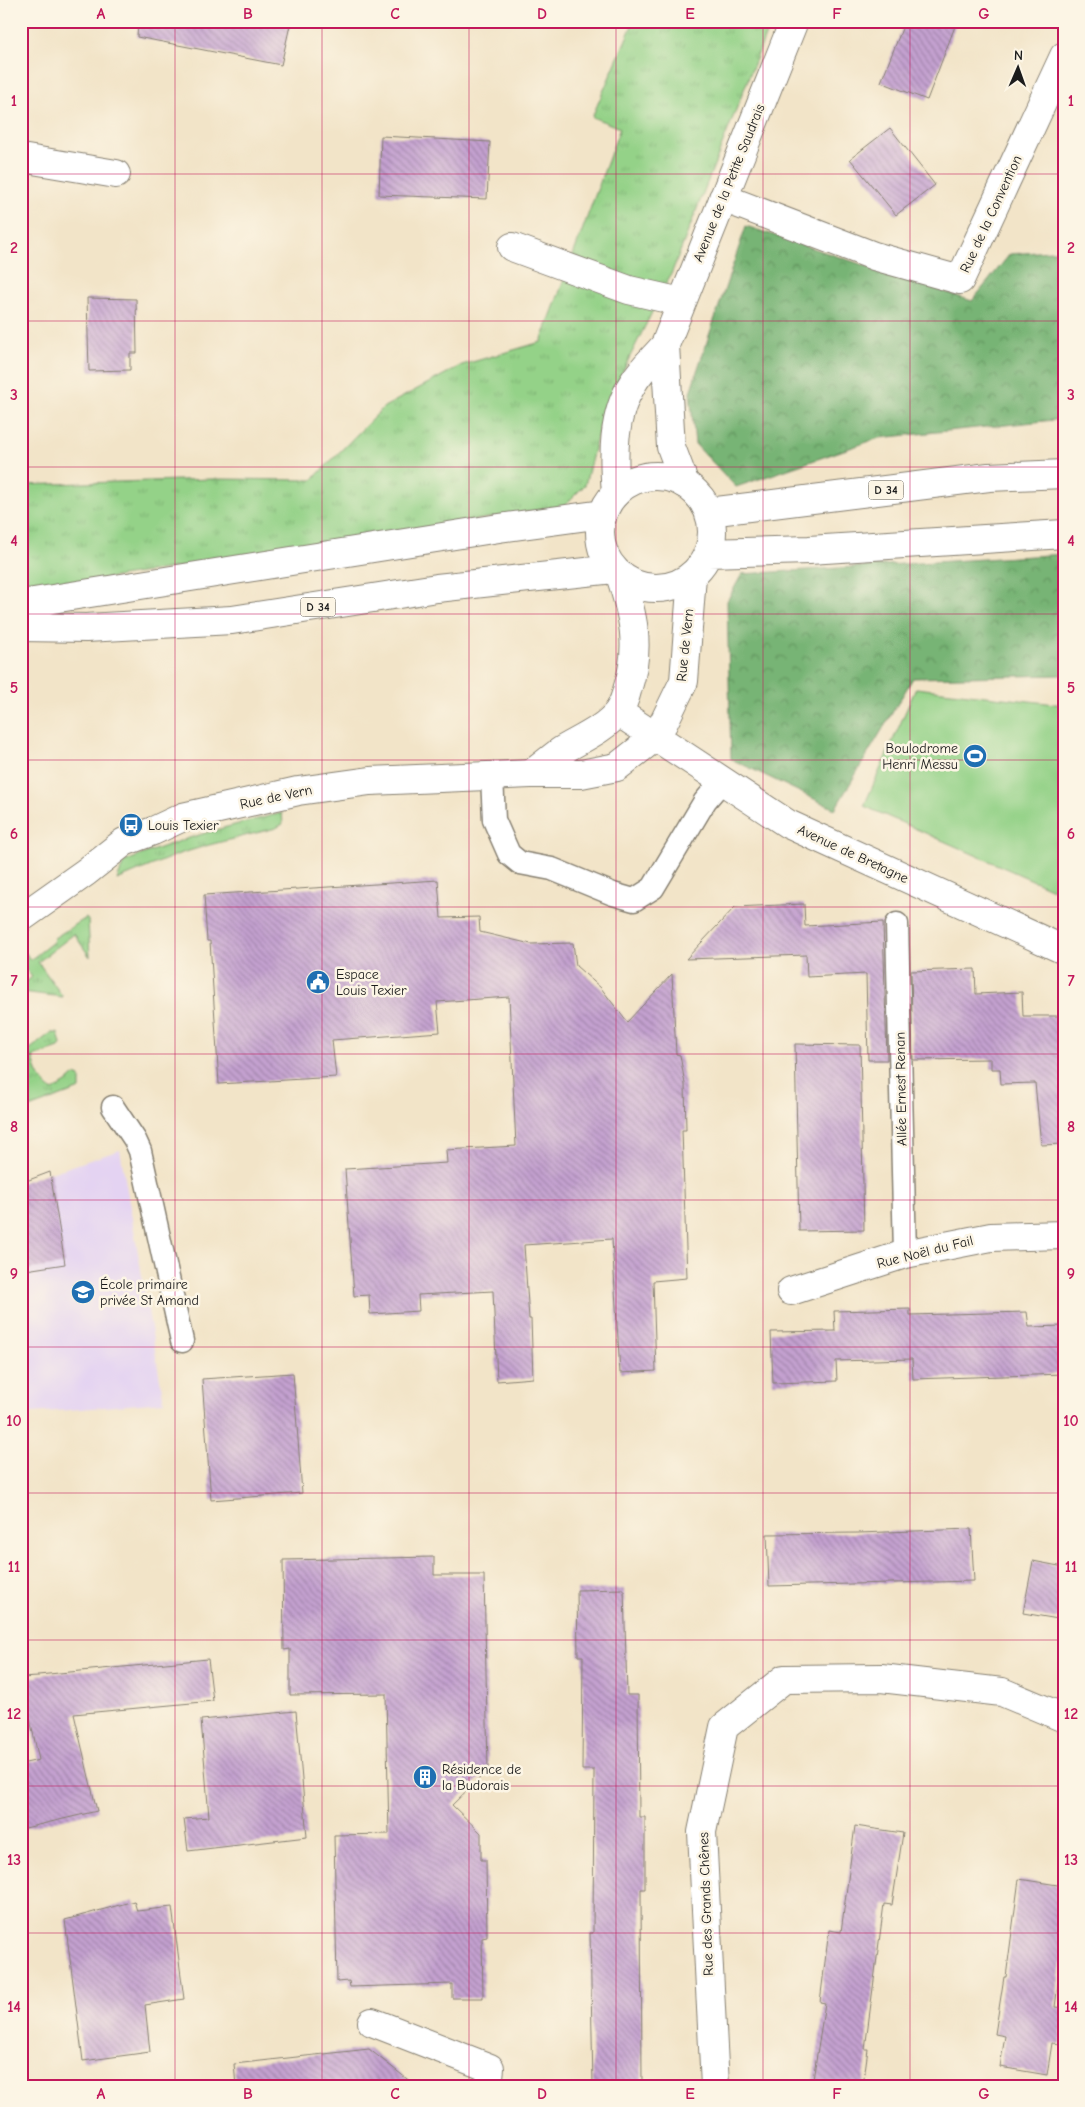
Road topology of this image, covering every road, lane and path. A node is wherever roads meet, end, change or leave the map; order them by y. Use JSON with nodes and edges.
{"nodes":[{"id":1,"x":794,"y":21,"type":"edge"},
{"id":2,"x":1064,"y":56,"type":"edge"},
{"id":3,"x":21,"y":158,"type":"edge"},
{"id":4,"x":116,"y":174,"type":"dead end"},
{"id":5,"x":723,"y":198,"type":"junction"},
{"id":6,"x":512,"y":247,"type":"dead end"},
{"id":7,"x":681,"y":302,"type":"junction"},
{"id":8,"x":665,"y":344,"type":"junction"},
{"id":9,"x":1064,"y":474,"type":"edge"},
{"id":10,"x":686,"y":484,"type":"junction"},
{"id":11,"x":609,"y":503,"type":"junction"},
{"id":12,"x":709,"y":512,"type":"junction"},
{"id":13,"x":1064,"y":534,"type":"edge"},
{"id":14,"x":708,"y":553,"type":"junction"},
{"id":15,"x":617,"y":572,"type":"junction"},
{"id":16,"x":692,"y":576,"type":"junction"},
{"id":17,"x":21,"y":604,"type":"edge"},
{"id":18,"x":21,"y":627,"type":"edge"},
{"id":19,"x":618,"y":712,"type":"junction"},
{"id":20,"x":654,"y":738,"type":"junction"},
{"id":21,"x":531,"y":774,"type":"junction"},
{"id":22,"x":492,"y":776,"type":"junction"},
{"id":23,"x":722,"y":781,"type":"junction"},
{"id":24,"x":21,"y":918,"type":"edge"},
{"id":25,"x":897,"y":924,"type":"dead end"},
{"id":26,"x":1064,"y":950,"type":"edge"},
{"id":27,"x":113,"y":1107,"type":"dead end"},
{"id":28,"x":1064,"y":1234,"type":"edge"},
{"id":29,"x":905,"y":1254,"type":"junction"},
{"id":30,"x":791,"y":1291,"type":"dead end"},
{"id":31,"x":182,"y":1341,"type":"dead end"},
{"id":32,"x":1064,"y":1718,"type":"edge"},
{"id":33,"x":372,"y":2022,"type":"dead end"},
{"id":34,"x":488,"y":2086,"type":"edge"},
{"id":35,"x":715,"y":2086,"type":"edge"}],
"edges":[{"from":1,"to":5,"type":"street","name":"Avenue de la Petite Saudrais"},
{"from":2,"to":5,"type":"street","name":"Rue de la Convention"},
{"from":3,"to":4,"type":"street"},
{"from":5,"to":7,"type":"street","name":"Avenue de la Petite Saudrais"},
{"from":6,"to":7,"type":"street"},
{"from":7,"to":8,"type":"street","name":"Avenue de la Petite Saudrais"},
{"from":8,"to":10,"type":"street","name":"Avenue de la Petite Saudrais"},
{"from":8,"to":11,"type":"street","name":"Avenue de la Petite Saudrais"},
{"from":9,"to":12,"type":"street","number":"D 34"},
{"from":10,"to":11,"type":"street"},
{"from":10,"to":12,"type":"street"},
{"from":11,"to":15,"type":"street"},
{"from":11,"to":17,"type":"street"},
{"from":12,"to":14,"type":"street"},
{"from":13,"to":14,"type":"street"},
{"from":14,"to":16,"type":"street"},
{"from":15,"to":16,"type":"street"},
{"from":15,"to":18,"type":"street","number":"D 34"},
{"from":15,"to":19,"type":"street"},
{"from":16,"to":20,"type":"street","name":"Rue de Vern"},
{"from":19,"to":20,"type":"street"},
{"from":19,"to":21,"type":"street"},
{"from":20,"to":21,"type":"street","name":"Rue de Vern"},
{"from":20,"to":23,"type":"street","name":"Avenue de Bretagne"},
{"from":21,"to":22,"type":"street","name":"Rue de Vern"},
{"from":22,"to":23,"type":"lane"},
{"from":22,"to":24,"type":"street","name":"Rue de Vern"},
{"from":23,"to":26,"type":"street","name":"Avenue de Bretagne"},
{"from":25,"to":29,"type":"lane","name":"Allée Ernest Renan"},
{"from":27,"to":31,"type":"lane"},
{"from":28,"to":29,"type":"street","name":"Rue Noël du Fail"},
{"from":29,"to":30,"type":"street","name":"Rue Noël du Fail"},
{"from":32,"to":35,"type":"street","name":"Rue des Grands Chênes"},
{"from":33,"to":34,"type":"street"}]}
